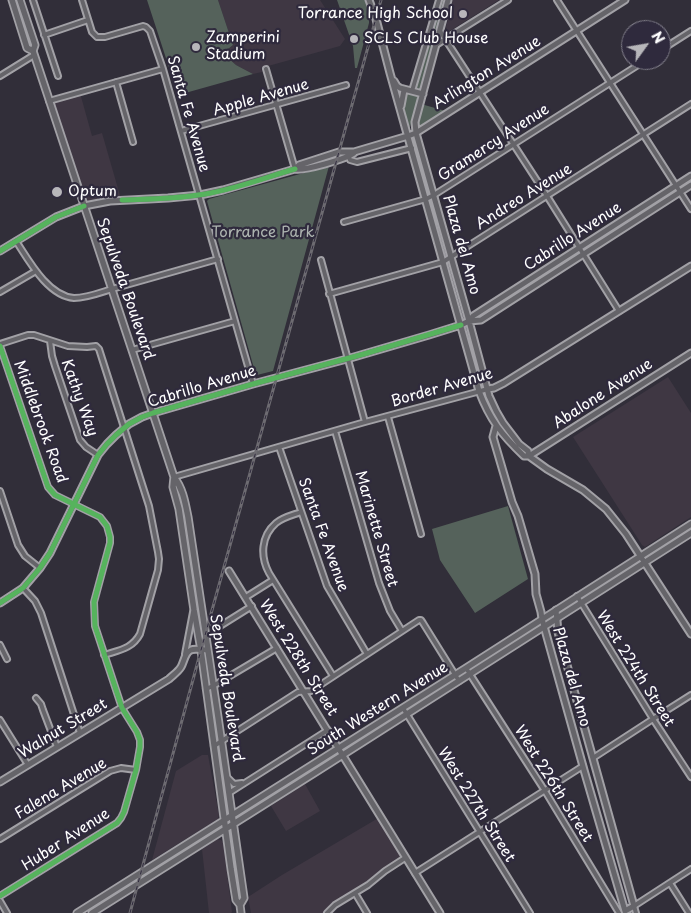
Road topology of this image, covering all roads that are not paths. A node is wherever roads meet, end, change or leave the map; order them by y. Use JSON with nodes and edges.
{"nodes":[{"id":1,"x":12,"y":0,"type":"edge"},
{"id":2,"x":20,"y":0,"type":"edge"},
{"id":3,"x":33,"y":0,"type":"edge"},
{"id":4,"x":82,"y":0,"type":"edge"},
{"id":5,"x":369,"y":0,"type":"edge"},
{"id":6,"x":439,"y":0,"type":"edge"},
{"id":7,"x":448,"y":0,"type":"edge"},
{"id":8,"x":508,"y":0,"type":"edge"},
{"id":9,"x":557,"y":0,"type":"edge"},
{"id":10,"x":625,"y":0,"type":"edge"},
{"id":11,"x":88,"y":20,"type":"junction"},
{"id":12,"x":440,"y":31,"type":"junction"},
{"id":13,"x":576,"y":31,"type":"junction"},
{"id":14,"x":691,"y":31,"type":"edge"},
{"id":15,"x":44,"y":35,"type":"junction"},
{"id":16,"x":445,"y":39,"type":"junction"},
{"id":17,"x":671,"y":44,"type":"edge"},
{"id":18,"x":436,"y":45,"type":"junction"},
{"id":19,"x":33,"y":53,"type":"junction"},
{"id":20,"x":163,"y":69,"type":"junction"},
{"id":21,"x":266,"y":69,"type":"dead end"},
{"id":22,"x":630,"y":70,"type":"edge"},
{"id":23,"x":390,"y":74,"type":"junction"},
{"id":24,"x":0,"y":76,"type":"edge"},
{"id":25,"x":58,"y":76,"type":"dead end"},
{"id":26,"x":116,"y":82,"type":"junction"},
{"id":27,"x":610,"y":83,"type":"junction"},
{"id":28,"x":346,"y":85,"type":"dead end"},
{"id":29,"x":404,"y":90,"type":"junction"},
{"id":30,"x":412,"y":92,"type":"junction"},
{"id":31,"x":480,"y":93,"type":"junction"},
{"id":32,"x":423,"y":94,"type":"junction"},
{"id":33,"x":49,"y":101,"type":"junction"},
{"id":34,"x":691,"y":104,"type":"edge"},
{"id":35,"x":276,"y":105,"type":"junction"},
{"id":36,"x":400,"y":109,"type":"junction"},
{"id":37,"x":181,"y":131,"type":"junction"},
{"id":38,"x":416,"y":133,"type":"junction"},
{"id":39,"x":408,"y":136,"type":"junction"},
{"id":40,"x":643,"y":136,"type":"junction"},
{"id":41,"x":133,"y":142,"type":"dead end"},
{"id":42,"x":513,"y":145,"type":"junction"},
{"id":43,"x":412,"y":148,"type":"junction"},
{"id":44,"x":352,"y":154,"type":"junction"},
{"id":45,"x":295,"y":169,"type":"junction"},
{"id":46,"x":691,"y":176,"type":"edge"},
{"id":47,"x":691,"y":185,"type":"edge"},
{"id":48,"x":676,"y":186,"type":"junction"},
{"id":49,"x":680,"y":192,"type":"junction"},
{"id":50,"x":200,"y":195,"type":"junction"},
{"id":51,"x":434,"y":195,"type":"junction"},
{"id":52,"x":546,"y":196,"type":"junction"},
{"id":53,"x":426,"y":199,"type":"junction"},
{"id":54,"x":84,"y":206,"type":"junction"},
{"id":55,"x":691,"y":209,"type":"edge"},
{"id":56,"x":344,"y":222,"type":"dead end"},
{"id":57,"x":16,"y":241,"type":"junction"},
{"id":58,"x":579,"y":248,"type":"junction"},
{"id":59,"x":0,"y":251,"type":"edge"},
{"id":60,"x":583,"y":254,"type":"junction"},
{"id":61,"x":451,"y":257,"type":"junction"},
{"id":62,"x":218,"y":260,"type":"junction"},
{"id":63,"x":321,"y":260,"type":"dead end"},
{"id":64,"x":443,"y":262,"type":"junction"},
{"id":65,"x":691,"y":266,"type":"edge"},
{"id":66,"x":36,"y":271,"type":"junction"},
{"id":67,"x":112,"y":289,"type":"junction"},
{"id":68,"x":0,"y":292,"type":"edge"},
{"id":69,"x":330,"y":294,"type":"junction"},
{"id":70,"x":619,"y":311,"type":"junction"},
{"id":71,"x":235,"y":321,"type":"junction"},
{"id":72,"x":469,"y":321,"type":"junction"},
{"id":73,"x":461,"y":325,"type":"junction"},
{"id":74,"x":50,"y":341,"type":"junction"},
{"id":75,"x":0,"y":345,"type":"edge"},
{"id":76,"x":132,"y":350,"type":"junction"},
{"id":77,"x":691,"y":353,"type":"edge"},
{"id":78,"x":347,"y":359,"type":"junction"},
{"id":79,"x":253,"y":384,"type":"junction"},
{"id":80,"x":488,"y":389,"type":"junction"},
{"id":81,"x":479,"y":391,"type":"junction"},
{"id":82,"x":153,"y":413,"type":"junction"},
{"id":83,"x":388,"y":417,"type":"junction"},
{"id":84,"x":365,"y":422,"type":"junction"},
{"id":85,"x":496,"y":426,"type":"junction"},
{"id":86,"x":124,"y":428,"type":"junction"},
{"id":87,"x":336,"y":431,"type":"junction"},
{"id":88,"x":505,"y":437,"type":"junction"},
{"id":89,"x":279,"y":447,"type":"junction"},
{"id":90,"x":496,"y":447,"type":"junction"},
{"id":91,"x":98,"y":455,"type":"junction"},
{"id":92,"x":529,"y":456,"type":"junction"},
{"id":93,"x":174,"y":477,"type":"junction"},
{"id":94,"x":0,"y":492,"type":"edge"},
{"id":95,"x":74,"y":504,"type":"junction"},
{"id":96,"x":302,"y":512,"type":"junction"},
{"id":97,"x":691,"y":524,"type":"edge"},
{"id":98,"x":691,"y":533,"type":"edge"},
{"id":99,"x":421,"y":534,"type":"dead end"},
{"id":100,"x":185,"y":546,"type":"junction"},
{"id":101,"x":192,"y":546,"type":"junction"},
{"id":102,"x":640,"y":556,"type":"junction"},
{"id":103,"x":644,"y":563,"type":"junction"},
{"id":104,"x":40,"y":568,"type":"junction"},
{"id":105,"x":229,"y":571,"type":"dead end"},
{"id":106,"x":273,"y":580,"type":"junction"},
{"id":107,"x":23,"y":588,"type":"junction"},
{"id":108,"x":577,"y":596,"type":"junction"},
{"id":109,"x":246,"y":598,"type":"junction"},
{"id":110,"x":0,"y":603,"type":"edge"},
{"id":111,"x":581,"y":603,"type":"junction"},
{"id":112,"x":252,"y":606,"type":"junction"},
{"id":113,"x":194,"y":610,"type":"junction"},
{"id":114,"x":556,"y":610,"type":"junction"},
{"id":115,"x":542,"y":619,"type":"junction"},
{"id":116,"x":557,"y":619,"type":"junction"},
{"id":117,"x":214,"y":627,"type":"dead end"},
{"id":118,"x":544,"y":627,"type":"junction"},
{"id":119,"x":402,"y":631,"type":"junction"},
{"id":120,"x":691,"y":634,"type":"edge"},
{"id":121,"x":0,"y":645,"type":"edge"},
{"id":122,"x":277,"y":648,"type":"junction"},
{"id":123,"x":204,"y":650,"type":"junction"},
{"id":124,"x":368,"y":654,"type":"junction"},
{"id":125,"x":104,"y":655,"type":"junction"},
{"id":126,"x":7,"y":659,"type":"dead end"},
{"id":127,"x":184,"y":659,"type":"junction"},
{"id":128,"x":468,"y":671,"type":"junction"},
{"id":129,"x":455,"y":675,"type":"junction"},
{"id":130,"x":333,"y":676,"type":"junction"},
{"id":131,"x":459,"y":681,"type":"junction"},
{"id":132,"x":213,"y":686,"type":"junction"},
{"id":133,"x":206,"y":689,"type":"junction"},
{"id":134,"x":304,"y":692,"type":"junction"},
{"id":135,"x":691,"y":695,"type":"edge"},
{"id":136,"x":36,"y":698,"type":"dead end"},
{"id":137,"x":122,"y":708,"type":"junction"},
{"id":138,"x":403,"y":708,"type":"junction"},
{"id":139,"x":407,"y":714,"type":"junction"},
{"id":140,"x":652,"y":719,"type":"junction"},
{"id":141,"x":0,"y":720,"type":"edge"},
{"id":142,"x":328,"y":730,"type":"junction"},
{"id":143,"x":80,"y":733,"type":"junction"},
{"id":144,"x":222,"y":741,"type":"junction"},
{"id":145,"x":214,"y":746,"type":"junction"},
{"id":146,"x":57,"y":747,"type":"junction"},
{"id":147,"x":339,"y":748,"type":"junction"},
{"id":148,"x":343,"y":755,"type":"junction"},
{"id":149,"x":593,"y":758,"type":"junction"},
{"id":150,"x":319,"y":761,"type":"junction"},
{"id":151,"x":28,"y":765,"type":"junction"},
{"id":152,"x":583,"y":766,"type":"junction"},
{"id":153,"x":136,"y":770,"type":"junction"},
{"id":154,"x":227,"y":777,"type":"junction"},
{"id":155,"x":691,"y":777,"type":"edge"},
{"id":156,"x":304,"y":780,"type":"junction"},
{"id":157,"x":0,"y":782,"type":"edge"},
{"id":158,"x":244,"y":783,"type":"junction"},
{"id":159,"x":545,"y":791,"type":"junction"},
{"id":160,"x":228,"y":793,"type":"junction"},
{"id":161,"x":232,"y":816,"type":"junction"},
{"id":162,"x":224,"y":821,"type":"junction"},
{"id":163,"x":233,"y":824,"type":"junction"},
{"id":164,"x":225,"y":830,"type":"junction"},
{"id":165,"x":480,"y":832,"type":"junction"},
{"id":166,"x":0,"y":839,"type":"edge"},
{"id":167,"x":405,"y":858,"type":"junction"},
{"id":168,"x":691,"y":869,"type":"edge"},
{"id":169,"x":415,"y":873,"type":"junction"},
{"id":170,"x":670,"y":883,"type":"junction"},
{"id":171,"x":355,"y":893,"type":"junction"},
{"id":172,"x":0,"y":896,"type":"edge"},
{"id":173,"x":0,"y":901,"type":"edge"},
{"id":174,"x":240,"y":905,"type":"junction"},
{"id":175,"x":634,"y":906,"type":"junction"},
{"id":176,"x":7,"y":913,"type":"edge"},
{"id":177,"x":77,"y":913,"type":"edge"},
{"id":178,"x":92,"y":913,"type":"edge"},
{"id":179,"x":242,"y":913,"type":"edge"},
{"id":180,"x":327,"y":913,"type":"edge"},
{"id":181,"x":367,"y":913,"type":"edge"},
{"id":182,"x":440,"y":913,"type":"edge"},
{"id":183,"x":530,"y":913,"type":"edge"},
{"id":184,"x":623,"y":913,"type":"edge"},
{"id":185,"x":636,"y":913,"type":"edge"},
{"id":186,"x":689,"y":913,"type":"edge"}],
"edges":[{"from":1,"to":19,"type":"main road","name":"Sepulveda Boulevard"},
{"from":2,"to":19,"type":"main road","name":"Sepulveda Boulevard"},
{"from":3,"to":15,"type":"street"},
{"from":4,"to":11,"type":"street","name":"Santa Fe Avenue"},
{"from":5,"to":23,"type":"street","name":"Plaza del Amo"},
{"from":6,"to":30,"type":"street"},
{"from":7,"to":12,"type":"street","name":"Plaza del Amo"},
{"from":8,"to":16,"type":"street"},
{"from":9,"to":13,"type":"street"},
{"from":10,"to":13,"type":"street","name":"Arlington Avenue"},
{"from":11,"to":15,"type":"street"},
{"from":11,"to":20,"type":"street","name":"Santa Fe Avenue"},
{"from":12,"to":16,"type":"street"},
{"from":12,"to":18,"type":"street","name":"Plaza del Amo"},
{"from":13,"to":27,"type":"street"},
{"from":13,"to":31,"type":"street","name":"Arlington Avenue"},
{"from":14,"to":17,"type":"street"},
{"from":15,"to":25,"type":"street"},
{"from":16,"to":18,"type":"street"},
{"from":16,"to":31,"type":"street"},
{"from":18,"to":32,"type":"street","name":"Plaza del Amo"},
{"from":19,"to":24,"type":"street"},
{"from":19,"to":33,"type":"main road","name":"Sepulveda Boulevard"},
{"from":20,"to":26,"type":"street"},
{"from":20,"to":37,"type":"street","name":"Santa Fe Avenue"},
{"from":21,"to":35,"type":"street"},
{"from":22,"to":27,"type":"street","name":"Gramercy Avenue"},
{"from":23,"to":29,"type":"street"},
{"from":23,"to":36,"type":"street","name":"Plaza del Amo"},
{"from":26,"to":33,"type":"street"},
{"from":26,"to":41,"type":"street"},
{"from":27,"to":40,"type":"street"},
{"from":27,"to":42,"type":"street","name":"Gramercy Avenue"},
{"from":28,"to":35,"type":"street","name":"Apple Avenue"},
{"from":29,"to":30,"type":"street"},
{"from":29,"to":36,"type":"street"},
{"from":30,"to":32,"type":"street"},
{"from":31,"to":38,"type":"street","name":"Arlington Avenue"},
{"from":31,"to":42,"type":"street"},
{"from":32,"to":38,"type":"street","name":"Plaza del Amo"},
{"from":33,"to":54,"type":"main road","name":"Sepulveda Boulevard"},
{"from":34,"to":40,"type":"street","name":"Andreo Avenue"},
{"from":35,"to":37,"type":"street","name":"Apple Avenue"},
{"from":35,"to":45,"type":"street"},
{"from":36,"to":39,"type":"street","name":"Plaza del Amo"},
{"from":37,"to":50,"type":"street","name":"Santa Fe Avenue"},
{"from":38,"to":39,"type":"street","name":"Arlington Avenue"},
{"from":38,"to":51,"type":"street","name":"Plaza del Amo"},
{"from":39,"to":43,"type":"street","name":"Plaza del Amo"},
{"from":39,"to":44,"type":"street","name":"Arlington Avenue"},
{"from":40,"to":48,"type":"street"},
{"from":40,"to":52,"type":"street","name":"Andreo Avenue"},
{"from":42,"to":51,"type":"street","name":"Gramercy Avenue"},
{"from":42,"to":52,"type":"street"},
{"from":43,"to":44,"type":"street","name":"Arlington Avenue"},
{"from":43,"to":53,"type":"street","name":"Plaza del Amo"},
{"from":44,"to":45,"type":"street","name":"Arlington Avenue"},
{"from":45,"to":50,"type":"street","name":"Arlington Avenue"},
{"from":46,"to":48,"type":"street","name":"Cabrillo Avenue"},
{"from":47,"to":49,"type":"street","name":"Cabrillo Avenue"},
{"from":48,"to":49,"type":"street"},
{"from":48,"to":58,"type":"street","name":"Cabrillo Avenue"},
{"from":49,"to":55,"type":"street"},
{"from":49,"to":60,"type":"street","name":"Cabrillo Avenue"},
{"from":50,"to":54,"type":"street","name":"Arlington Avenue"},
{"from":50,"to":62,"type":"street","name":"Santa Fe Avenue"},
{"from":51,"to":53,"type":"street","name":"Gramercy Avenue"},
{"from":51,"to":61,"type":"street","name":"Plaza del Amo"},
{"from":52,"to":58,"type":"street"},
{"from":52,"to":61,"type":"street","name":"Andreo Avenue"},
{"from":53,"to":56,"type":"street","name":"Gramercy Avenue"},
{"from":53,"to":64,"type":"street","name":"Plaza del Amo"},
{"from":54,"to":57,"type":"street","name":"Arlington Avenue"},
{"from":54,"to":67,"type":"main road","name":"Sepulveda Boulevard"},
{"from":57,"to":59,"type":"street","name":"Arlington Avenue"},
{"from":57,"to":66,"type":"street"},
{"from":58,"to":60,"type":"street"},
{"from":58,"to":72,"type":"street","name":"Cabrillo Avenue"},
{"from":60,"to":70,"type":"street"},
{"from":60,"to":72,"type":"street","name":"Cabrillo Avenue"},
{"from":61,"to":64,"type":"street","name":"Andreo Avenue"},
{"from":61,"to":72,"type":"street","name":"Plaza del Amo"},
{"from":62,"to":67,"type":"street"},
{"from":62,"to":71,"type":"street","name":"Santa Fe Avenue"},
{"from":63,"to":69,"type":"street"},
{"from":64,"to":69,"type":"street","name":"Andreo Avenue"},
{"from":64,"to":73,"type":"street","name":"Plaza del Amo"},
{"from":65,"to":70,"type":"street","name":"Border Avenue"},
{"from":66,"to":67,"type":"street"},
{"from":66,"to":68,"type":"street"},
{"from":67,"to":76,"type":"main road","name":"Sepulveda Boulevard"},
{"from":69,"to":78,"type":"street"},
{"from":70,"to":80,"type":"street","name":"Border Avenue"},
{"from":71,"to":76,"type":"street"},
{"from":71,"to":79,"type":"street","name":"Santa Fe Avenue"},
{"from":72,"to":73,"type":"street","name":"Cabrillo Avenue"},
{"from":72,"to":80,"type":"street","name":"Plaza del Amo"},
{"from":73,"to":78,"type":"street","name":"Cabrillo Avenue"},
{"from":73,"to":81,"type":"street","name":"Plaza del Amo"},
{"from":74,"to":75,"type":"street"},
{"from":74,"to":86,"type":"street"},
{"from":74,"to":91,"type":"street","name":"Kathy Way"},
{"from":75,"to":95,"type":"street","name":"Middlebrook Road"},
{"from":76,"to":82,"type":"main road","name":"Sepulveda Boulevard"},
{"from":77,"to":92,"type":"street","name":"Abalone Avenue"},
{"from":78,"to":79,"type":"street","name":"Cabrillo Avenue"},
{"from":78,"to":84,"type":"street"},
{"from":79,"to":82,"type":"street","name":"Cabrillo Avenue"},
{"from":80,"to":81,"type":"street","name":"Border Avenue"},
{"from":80,"to":92,"type":"street","name":"Plaza del Amo"},
{"from":81,"to":83,"type":"street","name":"Border Avenue"},
{"from":81,"to":85,"type":"street","name":"Plaza del Amo"},
{"from":82,"to":86,"type":"street","name":"Cabrillo Avenue"},
{"from":82,"to":93,"type":"main road","name":"Sepulveda Boulevard"},
{"from":83,"to":84,"type":"street","name":"Border Avenue"},
{"from":83,"to":99,"type":"street"},
{"from":84,"to":87,"type":"street","name":"Border Avenue"},
{"from":85,"to":88,"type":"street","name":"Plaza del Amo"},
{"from":85,"to":90,"type":"street","name":"Plaza del Amo"},
{"from":86,"to":91,"type":"street","name":"Cabrillo Avenue"},
{"from":86,"to":125,"type":"street"},
{"from":87,"to":89,"type":"street","name":"Border Avenue"},
{"from":87,"to":119,"type":"street","name":"Marinette Street"},
{"from":88,"to":90,"type":"street"},
{"from":88,"to":92,"type":"street","name":"Plaza del Amo"},
{"from":89,"to":93,"type":"street","name":"Border Avenue"},
{"from":89,"to":96,"type":"street","name":"Santa Fe Avenue"},
{"from":90,"to":115,"type":"street","name":"Plaza del Amo"},
{"from":91,"to":95,"type":"street","name":"Cabrillo Avenue"},
{"from":92,"to":102,"type":"street"},
{"from":93,"to":100,"type":"main road","name":"Sepulveda Boulevard"},
{"from":93,"to":101,"type":"main road","name":"Sepulveda Boulevard"},
{"from":94,"to":104,"type":"street"},
{"from":95,"to":104,"type":"street","name":"Cabrillo Avenue"},
{"from":95,"to":125,"type":"street","name":"Middlebrook Road"},
{"from":96,"to":106,"type":"street"},
{"from":96,"to":124,"type":"street","name":"Santa Fe Avenue"},
{"from":97,"to":102,"type":"main road","name":"South Western Avenue"},
{"from":98,"to":103,"type":"main road","name":"South Western Avenue"},
{"from":100,"to":101,"type":"main road"},
{"from":100,"to":113,"type":"main road","name":"Sepulveda Boulevard"},
{"from":101,"to":123,"type":"main road","name":"Sepulveda Boulevard"},
{"from":102,"to":103,"type":"street"},
{"from":102,"to":108,"type":"main road","name":"South Western Avenue"},
{"from":103,"to":111,"type":"main road","name":"South Western Avenue"},
{"from":103,"to":120,"type":"street"},
{"from":104,"to":107,"type":"street","name":"Cabrillo Avenue"},
{"from":105,"to":109,"type":"street","name":"West 228th Street"},
{"from":106,"to":109,"type":"street"},
{"from":106,"to":130,"type":"street"},
{"from":107,"to":110,"type":"street","name":"Cabrillo Avenue"},
{"from":107,"to":143,"type":"street"},
{"from":108,"to":111,"type":"street","name":"West 224th Street"},
{"from":108,"to":114,"type":"main road","name":"South Western Avenue"},
{"from":109,"to":112,"type":"street","name":"West 228th Street"},
{"from":111,"to":116,"type":"main road","name":"South Western Avenue"},
{"from":111,"to":140,"type":"street","name":"West 224th Street"},
{"from":112,"to":117,"type":"street"},
{"from":112,"to":122,"type":"street","name":"West 228th Street"},
{"from":113,"to":123,"type":"main road","name":"Sepulveda Boulevard"},
{"from":113,"to":127,"type":"street","name":"Walnut Street"},
{"from":114,"to":115,"type":"main road","name":"South Western Avenue"},
{"from":114,"to":116,"type":"street","name":"Plaza del Amo"},
{"from":115,"to":118,"type":"street","name":"Plaza del Amo"},
{"from":115,"to":128,"type":"main road","name":"South Western Avenue"},
{"from":116,"to":118,"type":"main road","name":"South Western Avenue"},
{"from":116,"to":149,"type":"street","name":"Plaza del Amo"},
{"from":118,"to":128,"type":"main road","name":"South Western Avenue"},
{"from":118,"to":152,"type":"street","name":"Plaza del Amo"},
{"from":119,"to":124,"type":"street"},
{"from":119,"to":129,"type":"street"},
{"from":121,"to":126,"type":"street"},
{"from":122,"to":132,"type":"street"},
{"from":122,"to":134,"type":"street","name":"West 228th Street"},
{"from":123,"to":127,"type":"street","name":"Walnut Street"},
{"from":123,"to":132,"type":"main road","name":"Sepulveda Boulevard"},
{"from":123,"to":133,"type":"main road","name":"Sepulveda Boulevard"},
{"from":124,"to":130,"type":"street"},
{"from":125,"to":137,"type":"street","name":"Middlebrook Road"},
{"from":127,"to":137,"type":"street","name":"Walnut Street"},
{"from":128,"to":129,"type":"main road","name":"South Western Avenue"},
{"from":128,"to":131,"type":"main road","name":"South Western Avenue"},
{"from":128,"to":159,"type":"street","name":"West 226th Street"},
{"from":129,"to":131,"type":"street"},
{"from":129,"to":138,"type":"main road","name":"South Western Avenue"},
{"from":130,"to":134,"type":"street"},
{"from":131,"to":139,"type":"main road","name":"South Western Avenue"},
{"from":132,"to":133,"type":"street"},
{"from":132,"to":144,"type":"main road","name":"Sepulveda Boulevard"},
{"from":133,"to":145,"type":"main road","name":"Sepulveda Boulevard"},
{"from":134,"to":142,"type":"street","name":"West 228th Street"},
{"from":134,"to":144,"type":"street"},
{"from":135,"to":140,"type":"street"},
{"from":136,"to":146,"type":"street"},
{"from":137,"to":143,"type":"street","name":"Walnut Street"},
{"from":137,"to":153,"type":"street","name":"Huber Avenue"},
{"from":138,"to":139,"type":"street","name":"West 227th Street"},
{"from":138,"to":147,"type":"main road","name":"South Western Avenue"},
{"from":139,"to":148,"type":"main road","name":"South Western Avenue"},
{"from":139,"to":165,"type":"street","name":"West 227th Street"},
{"from":140,"to":149,"type":"street"},
{"from":140,"to":155,"type":"street","name":"West 224th Street"},
{"from":141,"to":151,"type":"street"},
{"from":142,"to":147,"type":"street","name":"West 228th Street"},
{"from":142,"to":158,"type":"street"},
{"from":143,"to":146,"type":"street","name":"Walnut Street"},
{"from":144,"to":145,"type":"street"},
{"from":144,"to":154,"type":"main road","name":"Sepulveda Boulevard"},
{"from":145,"to":162,"type":"main road","name":"Sepulveda Boulevard"},
{"from":146,"to":151,"type":"street","name":"Walnut Street"},
{"from":147,"to":148,"type":"street","name":"West 228th Street"},
{"from":147,"to":150,"type":"main road","name":"South Western Avenue"},
{"from":148,"to":156,"type":"main road","name":"South Western Avenue"},
{"from":148,"to":167,"type":"street","name":"West 228th Street"},
{"from":149,"to":175,"type":"street","name":"Plaza del Amo"},
{"from":150,"to":156,"type":"main road"},
{"from":150,"to":161,"type":"main road","name":"South Western Avenue"},
{"from":151,"to":157,"type":"street","name":"Walnut Street"},
{"from":152,"to":159,"type":"street"},
{"from":152,"to":184,"type":"street","name":"Plaza del Amo"},
{"from":153,"to":166,"type":"street","name":"Falena Avenue"},
{"from":153,"to":172,"type":"street","name":"Huber Avenue"},
{"from":154,"to":158,"type":"street"},
{"from":154,"to":160,"type":"main road","name":"Sepulveda Boulevard"},
{"from":156,"to":163,"type":"main road","name":"South Western Avenue"},
{"from":158,"to":160,"type":"street"},
{"from":159,"to":165,"type":"street"},
{"from":159,"to":184,"type":"street","name":"West 226th Street"},
{"from":160,"to":161,"type":"main road","name":"Sepulveda Boulevard"},
{"from":161,"to":162,"type":"main road","name":"South Western Avenue"},
{"from":161,"to":163,"type":"main road","name":"Sepulveda Boulevard"},
{"from":162,"to":164,"type":"main road","name":"Sepulveda Boulevard"},
{"from":162,"to":177,"type":"main road","name":"South Western Avenue"},
{"from":163,"to":164,"type":"main road","name":"South Western Avenue"},
{"from":163,"to":174,"type":"main road","name":"Sepulveda Boulevard"},
{"from":164,"to":174,"type":"main road","name":"Sepulveda Boulevard"},
{"from":164,"to":178,"type":"main road","name":"South Western Avenue"},
{"from":165,"to":169,"type":"street"},
{"from":165,"to":183,"type":"street","name":"West 227th Street"},
{"from":167,"to":169,"type":"street","name":"West 228th Street"},
{"from":167,"to":171,"type":"street"},
{"from":168,"to":170,"type":"street"},
{"from":169,"to":182,"type":"street","name":"West 228th Street"},
{"from":170,"to":175,"type":"street"},
{"from":170,"to":186,"type":"street"},
{"from":171,"to":180,"type":"street"},
{"from":171,"to":181,"type":"street"},
{"from":173,"to":176,"type":"street"},
{"from":174,"to":179,"type":"main road","name":"Sepulveda Boulevard"},
{"from":175,"to":184,"type":"street"},
{"from":175,"to":185,"type":"street","name":"Plaza del Amo"}]}
